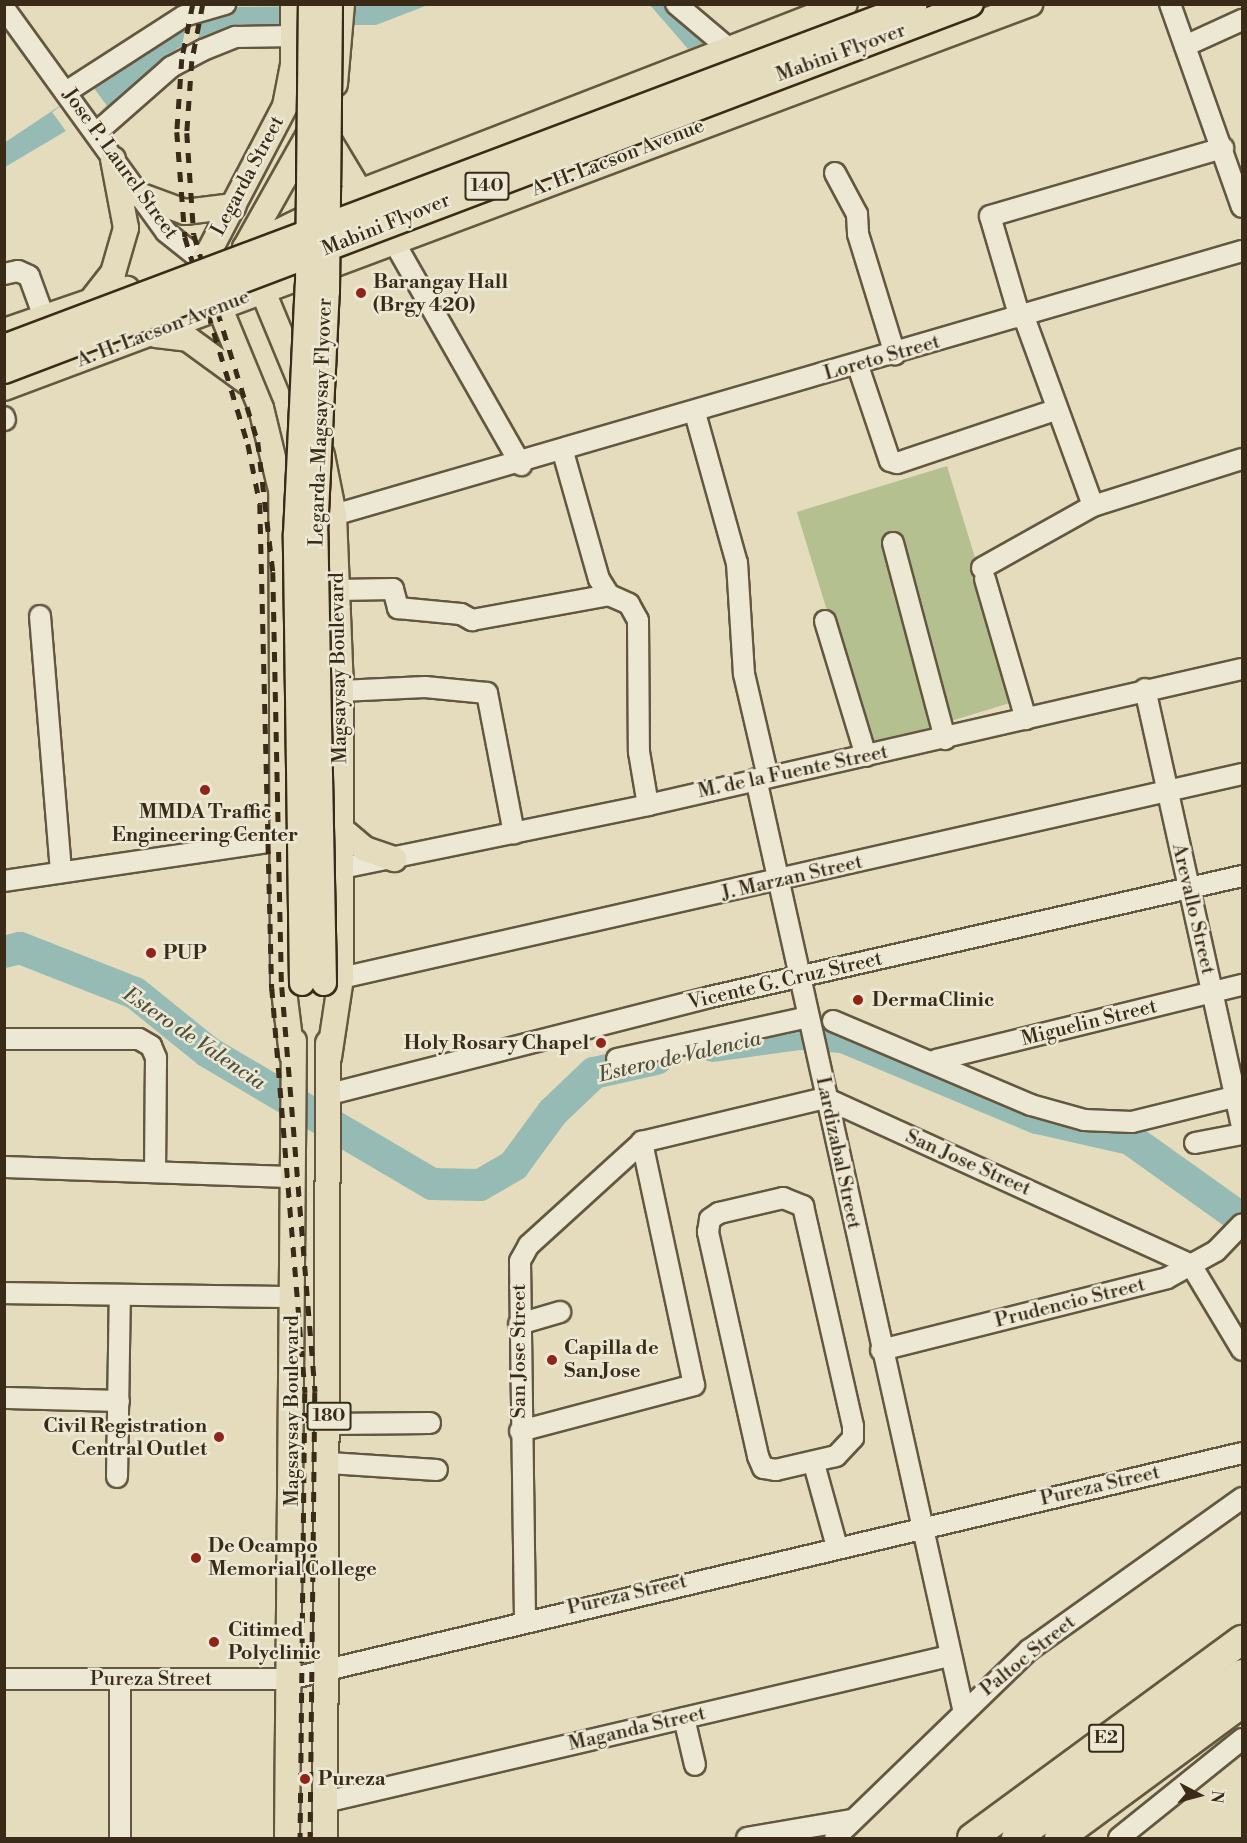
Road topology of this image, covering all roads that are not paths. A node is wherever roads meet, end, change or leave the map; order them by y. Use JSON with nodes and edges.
{"nodes":[{"id":1,"x":225,"y":4,"type":"edge"},
{"id":2,"x":293,"y":4,"type":"edge"},
{"id":3,"x":311,"y":4,"type":"edge"},
{"id":4,"x":330,"y":4,"type":"edge"},
{"id":5,"x":676,"y":4,"type":"edge"},
{"id":6,"x":845,"y":4,"type":"edge"},
{"id":7,"x":915,"y":4,"type":"edge"},
{"id":8,"x":971,"y":4,"type":"edge"},
{"id":9,"x":1030,"y":4,"type":"edge"},
{"id":10,"x":1170,"y":4,"type":"edge"},
{"id":11,"x":4,"y":8,"type":"edge"},
{"id":12,"x":1242,"y":20,"type":"edge"},
{"id":13,"x":343,"y":25,"type":"edge"},
{"id":14,"x":294,"y":36,"type":"junction"},
{"id":15,"x":1185,"y":45,"type":"junction"},
{"id":16,"x":728,"y":48,"type":"junction"},
{"id":17,"x":626,"y":86,"type":"junction"},
{"id":18,"x":68,"y":96,"type":"junction"},
{"id":19,"x":317,"y":120,"type":"junction"},
{"id":20,"x":91,"y":127,"type":"junction"},
{"id":21,"x":646,"y":147,"type":"junction"},
{"id":22,"x":1222,"y":148,"type":"junction"},
{"id":23,"x":460,"y":152,"type":"junction"},
{"id":24,"x":113,"y":159,"type":"junction"},
{"id":25,"x":835,"y":173,"type":"dead end"},
{"id":26,"x":360,"y":192,"type":"junction"},
{"id":27,"x":139,"y":195,"type":"junction"},
{"id":28,"x":234,"y":206,"type":"junction"},
{"id":29,"x":1242,"y":207,"type":"edge"},
{"id":30,"x":480,"y":210,"type":"junction"},
{"id":31,"x":394,"y":242,"type":"junction"},
{"id":32,"x":245,"y":248,"type":"junction"},
{"id":33,"x":1242,"y":251,"type":"edge"},
{"id":34,"x":202,"y":265,"type":"junction"},
{"id":35,"x":4,"y":274,"type":"edge"},
{"id":36,"x":297,"y":278,"type":"junction"},
{"id":37,"x":259,"y":292,"type":"junction"},
{"id":38,"x":91,"y":301,"type":"junction"},
{"id":39,"x":216,"y":308,"type":"junction"},
{"id":40,"x":44,"y":317,"type":"junction"},
{"id":41,"x":1022,"y":318,"type":"junction"},
{"id":42,"x":275,"y":327,"type":"junction"},
{"id":43,"x":4,"y":331,"type":"edge"},
{"id":44,"x":148,"y":336,"type":"junction"},
{"id":45,"x":4,"y":347,"type":"edge"},
{"id":46,"x":896,"y":354,"type":"junction"},
{"id":47,"x":858,"y":366,"type":"junction"},
{"id":48,"x":4,"y":371,"type":"edge"},
{"id":49,"x":251,"y":386,"type":"junction"},
{"id":50,"x":4,"y":388,"type":"edge"},
{"id":51,"x":1055,"y":410,"type":"junction"},
{"id":52,"x":695,"y":414,"type":"junction"},
{"id":53,"x":563,"y":452,"type":"junction"},
{"id":54,"x":1242,"y":459,"type":"edge"},
{"id":55,"x":522,"y":465,"type":"junction"},
{"id":56,"x":1093,"y":506,"type":"junction"},
{"id":57,"x":334,"y":515,"type":"junction"},
{"id":58,"x":893,"y":543,"type":"dead end"},
{"id":59,"x":281,"y":566,"type":"junction"},
{"id":60,"x":338,"y":579,"type":"junction"},
{"id":61,"x":609,"y":595,"type":"junction"},
{"id":62,"x":40,"y":616,"type":"dead end"},
{"id":63,"x":825,"y":621,"type":"dead end"},
{"id":64,"x":1242,"y":669,"type":"edge"},
{"id":65,"x":1145,"y":690,"type":"junction"},
{"id":66,"x":341,"y":691,"type":"junction"},
{"id":67,"x":1026,"y":719,"type":"junction"},
{"id":68,"x":945,"y":739,"type":"junction"},
{"id":69,"x":866,"y":756,"type":"junction"},
{"id":70,"x":1242,"y":774,"type":"edge"},
{"id":71,"x":762,"y":778,"type":"junction"},
{"id":72,"x":1166,"y":792,"type":"junction"},
{"id":73,"x":648,"y":805,"type":"junction"},
{"id":74,"x":341,"y":829,"type":"junction"},
{"id":75,"x":514,"y":833,"type":"junction"},
{"id":76,"x":283,"y":840,"type":"junction"},
{"id":77,"x":394,"y":859,"type":"junction"},
{"id":78,"x":342,"y":868,"type":"junction"},
{"id":79,"x":61,"y":872,"type":"junction"},
{"id":80,"x":1242,"y":876,"type":"edge"},
{"id":81,"x":4,"y":881,"type":"edge"},
{"id":82,"x":776,"y":882,"type":"junction"},
{"id":83,"x":1186,"y":888,"type":"junction"},
{"id":84,"x":799,"y":978,"type":"junction"},
{"id":85,"x":322,"y":981,"type":"junction"},
{"id":86,"x":1242,"y":985,"type":"edge"},
{"id":87,"x":1213,"y":992,"type":"junction"},
{"id":88,"x":809,"y":1020,"type":"junction"},
{"id":89,"x":833,"y":1021,"type":"dead end"},
{"id":90,"x":4,"y":1039,"type":"edge"},
{"id":91,"x":292,"y":1055,"type":"junction"},
{"id":92,"x":617,"y":1059,"type":"dead end"},
{"id":93,"x":936,"y":1060,"type":"junction"},
{"id":94,"x":1239,"y":1096,"type":"edge"},
{"id":95,"x":825,"y":1098,"type":"junction"},
{"id":96,"x":330,"y":1099,"type":"junction"},
{"id":97,"x":1242,"y":1128,"type":"edge"},
{"id":98,"x":1242,"y":1134,"type":"edge"},
{"id":99,"x":642,"y":1142,"type":"junction"},
{"id":100,"x":1195,"y":1143,"type":"dead end"},
{"id":101,"x":4,"y":1167,"type":"edge"},
{"id":102,"x":155,"y":1170,"type":"junction"},
{"id":103,"x":293,"y":1177,"type":"junction"},
{"id":104,"x":1238,"y":1229,"type":"edge"},
{"id":105,"x":1191,"y":1265,"type":"junction"},
{"id":106,"x":4,"y":1293,"type":"edge"},
{"id":107,"x":120,"y":1296,"type":"junction"},
{"id":108,"x":293,"y":1297,"type":"junction"},
{"id":109,"x":560,"y":1312,"type":"dead end"},
{"id":110,"x":519,"y":1324,"type":"junction"},
{"id":111,"x":881,"y":1350,"type":"junction"},
{"id":112,"x":1242,"y":1350,"type":"edge"},
{"id":113,"x":4,"y":1398,"type":"edge"},
{"id":114,"x":119,"y":1401,"type":"junction"},
{"id":115,"x":430,"y":1423,"type":"dead end"},
{"id":116,"x":329,"y":1424,"type":"junction"},
{"id":117,"x":519,"y":1431,"type":"junction"},
{"id":118,"x":1242,"y":1453,"type":"edge"},
{"id":119,"x":329,"y":1463,"type":"junction"},
{"id":120,"x":814,"y":1464,"type":"junction"},
{"id":121,"x":437,"y":1470,"type":"dead end"},
{"id":122,"x":117,"y":1477,"type":"dead end"},
{"id":123,"x":1242,"y":1498,"type":"edge"},
{"id":124,"x":920,"y":1527,"type":"junction"},
{"id":125,"x":837,"y":1546,"type":"junction"},
{"id":126,"x":525,"y":1619,"type":"junction"},
{"id":127,"x":1242,"y":1640,"type":"edge"},
{"id":128,"x":949,"y":1656,"type":"junction"},
{"id":129,"x":326,"y":1670,"type":"junction"},
{"id":130,"x":1242,"y":1674,"type":"edge"},
{"id":131,"x":4,"y":1679,"type":"edge"},
{"id":132,"x":289,"y":1679,"type":"junction"},
{"id":133,"x":120,"y":1680,"type":"junction"},
{"id":134,"x":1242,"y":1703,"type":"edge"},
{"id":135,"x":963,"y":1708,"type":"junction"},
{"id":136,"x":684,"y":1718,"type":"junction"},
{"id":137,"x":1242,"y":1739,"type":"edge"},
{"id":138,"x":695,"y":1765,"type":"dead end"},
{"id":139,"x":325,"y":1802,"type":"junction"},
{"id":140,"x":851,"y":1820,"type":"junction"},
{"id":141,"x":120,"y":1839,"type":"edge"},
{"id":142,"x":287,"y":1839,"type":"edge"},
{"id":143,"x":325,"y":1839,"type":"edge"},
{"id":144,"x":747,"y":1839,"type":"edge"},
{"id":145,"x":835,"y":1839,"type":"edge"},
{"id":146,"x":972,"y":1839,"type":"edge"},
{"id":147,"x":1016,"y":1839,"type":"edge"},
{"id":148,"x":1059,"y":1839,"type":"edge"},
{"id":149,"x":1119,"y":1839,"type":"edge"}],
"edges":[{"from":1,"to":18,"type":"street"},
{"from":2,"to":14,"type":"main road","name":"Legarda Street"},
{"from":3,"to":85,"type":"main road","name":"Legarda-Magsaysay Flyover","number":"180","bridge":true},
{"from":4,"to":85,"type":"main road","name":"Legarda-Magsaysay Flyover","number":"180","bridge":true},
{"from":5,"to":16,"type":"street"},
{"from":6,"to":16,"type":"main road","number":"140"},
{"from":7,"to":45,"type":"main road","name":"Mabini Flyover","number":"140","bridge":true},
{"from":8,"to":48,"type":"main road","name":"Mabini Flyover","number":"140","bridge":true},
{"from":9,"to":21,"type":"main road","name":"A. H. Lacson Avenue","number":"140"},
{"from":10,"to":15,"type":"street"},
{"from":11,"to":18,"type":"street","name":"Jose P. Laurel Street"},
{"from":12,"to":15,"type":"street"},
{"from":13,"to":14,"type":"main road"},
{"from":13,"to":19,"type":"main road","name":"Legarda Street"},
{"from":14,"to":20,"type":"street"},
{"from":14,"to":28,"type":"main road","name":"Legarda Street"},
{"from":15,"to":22,"type":"street"},
{"from":16,"to":17,"type":"main road","number":"140"},
{"from":17,"to":21,"type":"main road"},
{"from":17,"to":23,"type":"main road","number":"140"},
{"from":18,"to":20,"type":"street","name":"Jose P. Laurel Street"},
{"from":19,"to":26,"type":"main road"},
{"from":19,"to":32,"type":"main road","name":"Legarda Street"},
{"from":20,"to":24,"type":"street","name":"Jose P. Laurel Street"},
{"from":21,"to":30,"type":"main road","name":"A. H. Lacson Avenue","number":"140"},
{"from":22,"to":29,"type":"street"},
{"from":22,"to":41,"type":"street"},
{"from":23,"to":26,"type":"main road","number":"140"},
{"from":23,"to":30,"type":"main road"},
{"from":24,"to":27,"type":"street","name":"Jose P. Laurel Street"},
{"from":24,"to":38,"type":"main road"},
{"from":25,"to":46,"type":"street"},
{"from":26,"to":32,"type":"main road","number":"140"},
{"from":27,"to":28,"type":"main road"},
{"from":27,"to":34,"type":"street","name":"Jose P. Laurel Street"},
{"from":28,"to":34,"type":"main road","name":"Legarda Street"},
{"from":30,"to":31,"type":"main road","name":"A. H. Lacson Avenue","number":"140"},
{"from":31,"to":36,"type":"main road","name":"A. H. Lacson Avenue","number":"140"},
{"from":31,"to":55,"type":"street"},
{"from":32,"to":34,"type":"main road","number":"140"},
{"from":32,"to":37,"type":"main road","name":"Legarda Street"},
{"from":33,"to":41,"type":"street","name":"Loreto Street"},
{"from":34,"to":37,"type":"street","name":"Jose P. Laurel Street"},
{"from":34,"to":38,"type":"main road","number":"140"},
{"from":34,"to":39,"type":"main road"},
{"from":35,"to":40,"type":"street"},
{"from":36,"to":37,"type":"main road","name":"A. H. Lacson Avenue","number":"140"},
{"from":36,"to":42,"type":"main road"},
{"from":37,"to":39,"type":"main road","name":"A. H. Lacson Avenue","number":"140"},
{"from":37,"to":42,"type":"main road","name":"Magsaysay Boulevard"},
{"from":38,"to":40,"type":"main road","number":"140"},
{"from":39,"to":44,"type":"main road","name":"A. H. Lacson Avenue","number":"140"},
{"from":39,"to":49,"type":"main road","name":"Magsaysay Boulevard"},
{"from":40,"to":43,"type":"main road","number":"140"},
{"from":41,"to":46,"type":"street","name":"Loreto Street"},
{"from":41,"to":51,"type":"street"},
{"from":42,"to":57,"type":"main road","name":"Magsaysay Boulevard"},
{"from":44,"to":49,"type":"main road"},
{"from":44,"to":50,"type":"main road","name":"A. H. Lacson Avenue","number":"140"},
{"from":46,"to":47,"type":"street","name":"Loreto Street"},
{"from":47,"to":51,"type":"street"},
{"from":47,"to":52,"type":"street","name":"Loreto Street"},
{"from":49,"to":59,"type":"main road","name":"Magsaysay Boulevard"},
{"from":51,"to":56,"type":"street"},
{"from":52,"to":53,"type":"street","name":"Loreto Street"},
{"from":52,"to":71,"type":"street","name":"Lardizabal Street"},
{"from":53,"to":55,"type":"street","name":"Loreto Street"},
{"from":53,"to":61,"type":"street"},
{"from":54,"to":56,"type":"street"},
{"from":55,"to":57,"type":"street","name":"Loreto Street"},
{"from":56,"to":67,"type":"street"},
{"from":57,"to":60,"type":"main road","name":"Magsaysay Boulevard"},
{"from":58,"to":68,"type":"street"},
{"from":59,"to":60,"type":"main road"},
{"from":59,"to":76,"type":"main road","name":"Magsaysay Boulevard"},
{"from":60,"to":61,"type":"street"},
{"from":60,"to":66,"type":"main road","name":"Magsaysay Boulevard"},
{"from":61,"to":73,"type":"street"},
{"from":62,"to":79,"type":"street"},
{"from":63,"to":69,"type":"street"},
{"from":64,"to":65,"type":"street","name":"M. de la Fuente Street"},
{"from":65,"to":67,"type":"street","name":"M. de la Fuente Street"},
{"from":65,"to":72,"type":"street","name":"Arevallo Street"},
{"from":66,"to":74,"type":"main road","name":"Magsaysay Boulevard"},
{"from":66,"to":75,"type":"street"},
{"from":67,"to":68,"type":"street","name":"M. de la Fuente Street"},
{"from":68,"to":69,"type":"street","name":"M. de la Fuente Street"},
{"from":69,"to":71,"type":"street","name":"M. de la Fuente Street"},
{"from":70,"to":72,"type":"street","name":"J. Marzan Street"},
{"from":71,"to":73,"type":"street","name":"M. de la Fuente Street"},
{"from":71,"to":82,"type":"street","name":"Lardizabal Street"},
{"from":72,"to":82,"type":"street","name":"J. Marzan Street"},
{"from":72,"to":83,"type":"street","name":"Arevallo Street"},
{"from":73,"to":75,"type":"street","name":"M. de la Fuente Street"},
{"from":74,"to":77,"type":"main road"},
{"from":74,"to":78,"type":"main road","name":"Magsaysay Boulevard"},
{"from":75,"to":77,"type":"street","name":"M. de la Fuente Street"},
{"from":76,"to":79,"type":"street"},
{"from":76,"to":91,"type":"main road","name":"Magsaysay Boulevard"},
{"from":77,"to":78,"type":"street","name":"M. de la Fuente Street"},
{"from":78,"to":85,"type":"main road","name":"Magsaysay Boulevard"},
{"from":79,"to":81,"type":"street"},
{"from":80,"to":83,"type":"street","name":"Vicente G. Cruz Street"},
{"from":82,"to":84,"type":"street","name":"Lardizabal Street"},
{"from":82,"to":85,"type":"street","name":"J. Marzan Street"},
{"from":83,"to":84,"type":"street","name":"Vicente G. Cruz Street"},
{"from":83,"to":87,"type":"street","name":"Arevallo Street"},
{"from":84,"to":88,"type":"street","name":"Lardizabal Street"},
{"from":84,"to":96,"type":"street","name":"Vicente G. Cruz Street"},
{"from":85,"to":91,"type":"main road","name":"Magsaysay Boulevard","number":"180"},
{"from":85,"to":96,"type":"main road","name":"Magsaysay Boulevard","number":"180"},
{"from":86,"to":87,"type":"street","name":"Miguelin Street"},
{"from":87,"to":93,"type":"street","name":"Miguelin Street"},
{"from":87,"to":94,"type":"street","name":"Arevallo Street"},
{"from":88,"to":92,"type":"street"},
{"from":88,"to":95,"type":"street","name":"Lardizabal Street"},
{"from":89,"to":93,"type":"street"},
{"from":90,"to":102,"type":"street"},
{"from":91,"to":103,"type":"main road","name":"Magsaysay Boulevard","number":"180"},
{"from":93,"to":94,"type":"street"},
{"from":94,"to":97,"type":"street","name":"Arevallo Street"},
{"from":95,"to":99,"type":"street","name":"San Jose Street"},
{"from":95,"to":105,"type":"street","name":"San Jose Street"},
{"from":95,"to":111,"type":"street","name":"Lardizabal Street"},
{"from":96,"to":116,"type":"main road","name":"Magsaysay Boulevard","number":"180"},
{"from":98,"to":100,"type":"street"},
{"from":99,"to":110,"type":"street","name":"San Jose Street"},
{"from":99,"to":117,"type":"street","name":"San Jose Street"},
{"from":101,"to":102,"type":"street"},
{"from":102,"to":103,"type":"street"},
{"from":103,"to":108,"type":"main road","name":"Magsaysay Boulevard","number":"180"},
{"from":104,"to":105,"type":"street","name":"Prudencio Street"},
{"from":105,"to":111,"type":"street","name":"Prudencio Street"},
{"from":105,"to":112,"type":"street"},
{"from":106,"to":107,"type":"street"},
{"from":107,"to":108,"type":"street"},
{"from":107,"to":114,"type":"street"},
{"from":108,"to":132,"type":"main road","name":"Magsaysay Boulevard","number":"180"},
{"from":109,"to":110,"type":"street"},
{"from":110,"to":117,"type":"street","name":"San Jose Street"},
{"from":111,"to":124,"type":"street","name":"Lardizabal Street"},
{"from":113,"to":114,"type":"street"},
{"from":114,"to":122,"type":"street"},
{"from":115,"to":116,"type":"street"},
{"from":116,"to":119,"type":"main road","name":"Magsaysay Boulevard","number":"180"},
{"from":117,"to":126,"type":"street","name":"San Jose Street"},
{"from":118,"to":124,"type":"street","name":"Pureza Street"},
{"from":119,"to":121,"type":"street"},
{"from":119,"to":129,"type":"main road","name":"Magsaysay Boulevard","number":"180"},
{"from":120,"to":120,"type":"street"},
{"from":120,"to":125,"type":"street"},
{"from":123,"to":135,"type":"street","name":"Paltoc Street"},
{"from":124,"to":125,"type":"street","name":"Pureza Street"},
{"from":124,"to":128,"type":"street","name":"Lardizabal Street"},
{"from":125,"to":126,"type":"street","name":"Pureza Street"},
{"from":126,"to":129,"type":"street","name":"Pureza Street"},
{"from":127,"to":146,"type":"highway","number":"E2"},
{"from":128,"to":135,"type":"street","name":"Lardizabal Street"},
{"from":128,"to":136,"type":"street","name":"Maganda Street"},
{"from":129,"to":132,"type":"street","name":"Pureza Street"},
{"from":129,"to":139,"type":"main road","name":"Magsaysay Boulevard","number":"180"},
{"from":130,"to":147,"type":"highway","number":"E2"},
{"from":131,"to":133,"type":"street","name":"Pureza Street"},
{"from":132,"to":133,"type":"street","name":"Pureza Street"},
{"from":132,"to":142,"type":"main road","name":"Magsaysay Boulevard","number":"180"},
{"from":133,"to":141,"type":"street"},
{"from":134,"to":148,"type":"highway"},
{"from":135,"to":140,"type":"street","name":"Paltoc Street"},
{"from":136,"to":138,"type":"street"},
{"from":136,"to":139,"type":"street","name":"Maganda Street"},
{"from":137,"to":149,"type":"street"},
{"from":139,"to":143,"type":"main road","name":"Magsaysay Boulevard","number":"180"},
{"from":140,"to":144,"type":"street"},
{"from":140,"to":145,"type":"street","name":"Paltoc Street"}]}
